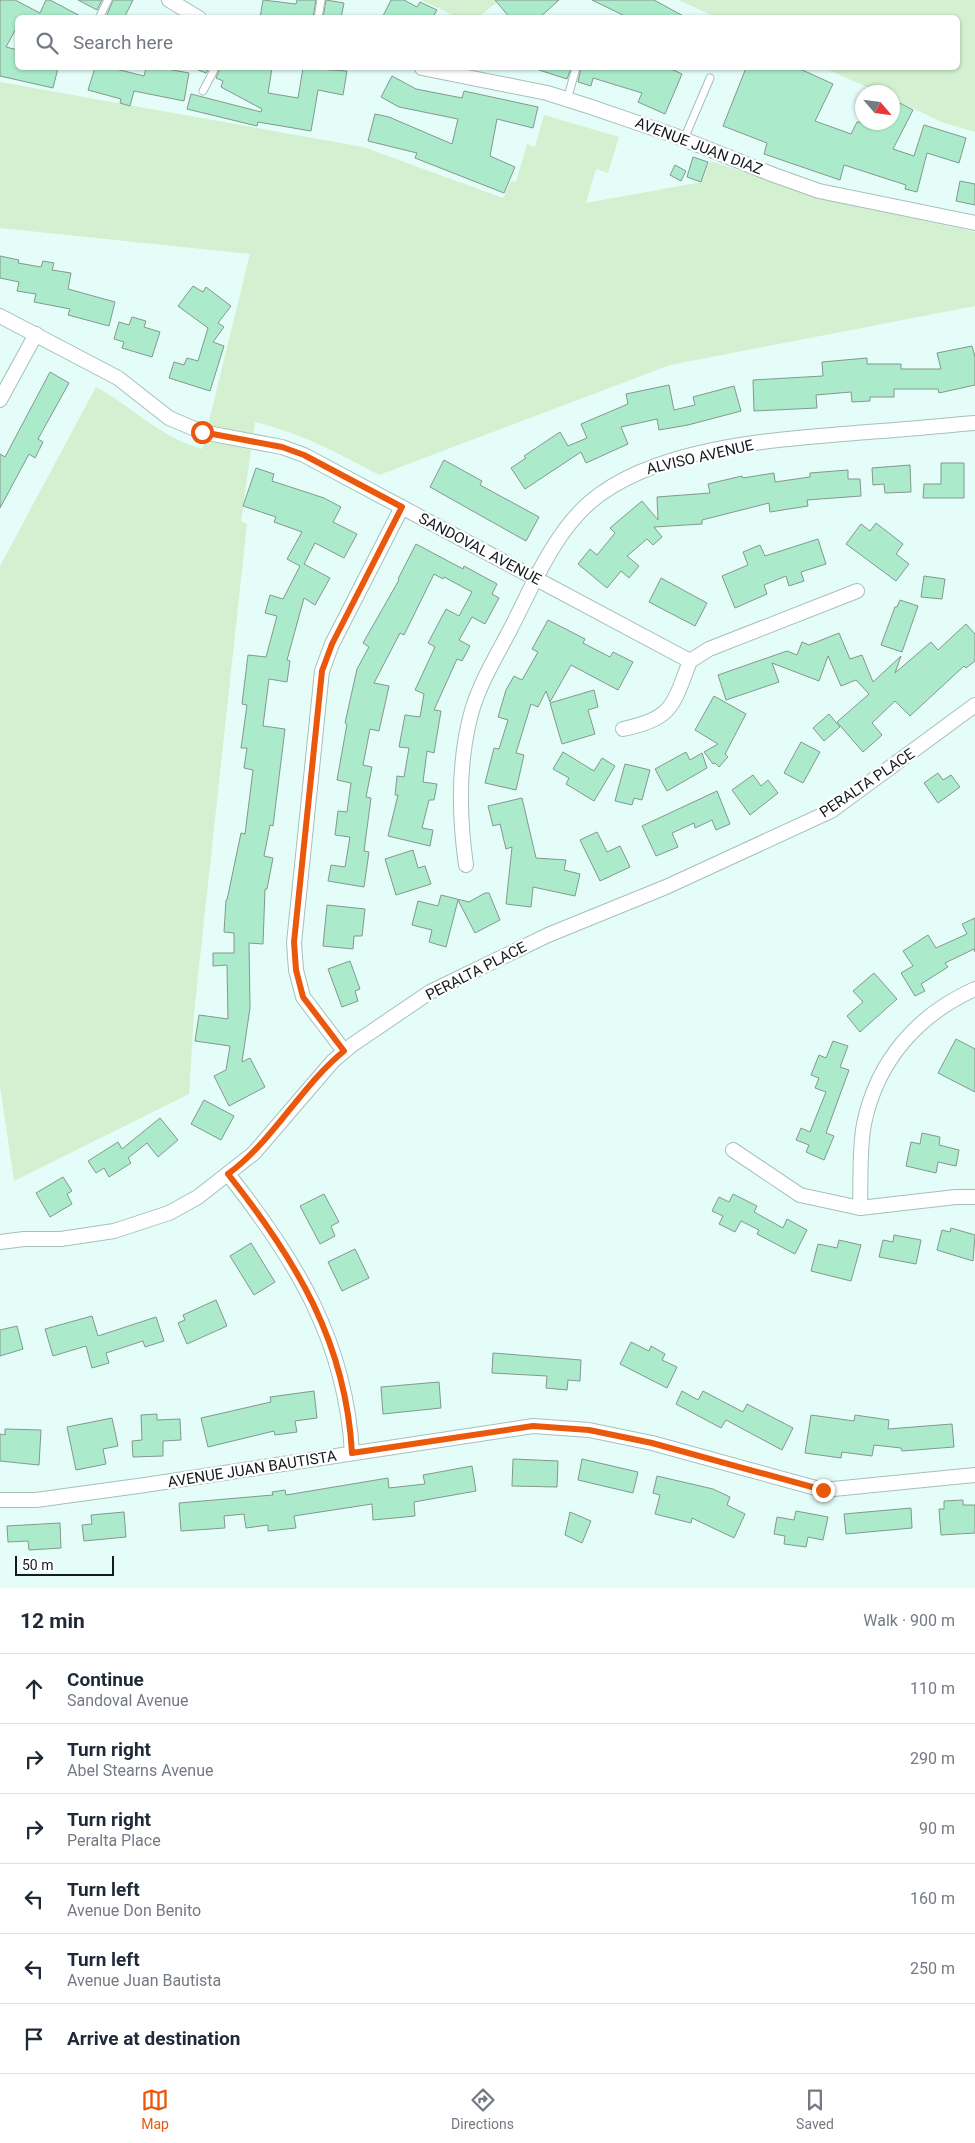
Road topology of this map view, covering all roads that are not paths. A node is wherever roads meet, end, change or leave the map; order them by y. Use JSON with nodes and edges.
{"nodes":[{"id":1,"x":108,"y":0,"type":"edge"},
{"id":2,"x":321,"y":0,"type":"edge"},
{"id":3,"x":177,"y":2,"type":"edge"},
{"id":4,"x":101,"y":15,"type":"edge"},
{"id":5,"x":195,"y":15,"type":"edge"},
{"id":6,"x":318,"y":15,"type":"edge"},
{"id":7,"x":214,"y":70,"type":"edge"},
{"id":8,"x":434,"y":70,"type":"edge"},
{"id":9,"x":576,"y":70,"type":"edge"},
{"id":10,"x":710,"y":78,"type":"dead end"},
{"id":11,"x":203,"y":91,"type":"dead end"},
{"id":12,"x":568,"y":100,"type":"junction"},
{"id":13,"x":684,"y":139,"type":"junction"},
{"id":14,"x":975,"y":223,"type":"edge"},
{"id":15,"x":0,"y":316,"type":"edge"},
{"id":16,"x":36,"y":334,"type":"junction"},
{"id":17,"x":0,"y":400,"type":"edge"},
{"id":18,"x":975,"y":423,"type":"edge"},
{"id":19,"x":402,"y":507,"type":"junction"},
{"id":20,"x":537,"y":579,"type":"junction"},
{"id":21,"x":857,"y":591,"type":"dead end"},
{"id":22,"x":690,"y":661,"type":"junction"},
{"id":23,"x":975,"y":705,"type":"edge"},
{"id":24,"x":623,"y":729,"type":"dead end"},
{"id":25,"x":466,"y":865,"type":"dead end"},
{"id":26,"x":975,"y":989,"type":"edge"},
{"id":27,"x":344,"y":1051,"type":"junction"},
{"id":28,"x":733,"y":1150,"type":"dead end"},
{"id":29,"x":228,"y":1174,"type":"junction"},
{"id":30,"x":975,"y":1197,"type":"edge"},
{"id":31,"x":860,"y":1208,"type":"junction"},
{"id":32,"x":0,"y":1242,"type":"edge"},
{"id":33,"x":352,"y":1453,"type":"junction"},
{"id":34,"x":975,"y":1474,"type":"edge"},
{"id":35,"x":0,"y":1500,"type":"edge"}],
"edges":[{"from":1,"to":4,"type":"lane"},
{"from":2,"to":6,"type":"lane"},
{"from":3,"to":5,"type":"street"},
{"from":7,"to":11,"type":"lane"},
{"from":8,"to":12,"type":"street","name":"AVENUE JUAN DIAZ"},
{"from":9,"to":12,"type":"lane"},
{"from":10,"to":13,"type":"lane"},
{"from":12,"to":13,"type":"street","name":"AVENUE JUAN DIAZ"},
{"from":13,"to":14,"type":"street","name":"AVENUE JUAN DIAZ"},
{"from":15,"to":16,"type":"street","name":"SANDOVAL AVENUE"},
{"from":16,"to":17,"type":"street"},
{"from":16,"to":19,"type":"street","name":"SANDOVAL AVENUE"},
{"from":18,"to":20,"type":"street","name":"ALVISO AVENUE"},
{"from":19,"to":20,"type":"street","name":"SANDOVAL AVENUE"},
{"from":19,"to":27,"type":"street"},
{"from":20,"to":22,"type":"street","name":"SANDOVAL AVENUE"},
{"from":20,"to":25,"type":"street","name":"ALVISO AVENUE"},
{"from":21,"to":22,"type":"street"},
{"from":22,"to":24,"type":"street"},
{"from":23,"to":27,"type":"street","name":"PERALTA PLACE"},
{"from":26,"to":31,"type":"street"},
{"from":27,"to":29,"type":"street","name":"PERALTA PLACE"},
{"from":28,"to":31,"type":"street"},
{"from":29,"to":32,"type":"street","name":"PERALTA PLACE"},
{"from":29,"to":33,"type":"street"},
{"from":30,"to":31,"type":"street"},
{"from":33,"to":34,"type":"street","name":"AVENUE JUAN BAUTISTA"},
{"from":33,"to":35,"type":"street","name":"AVENUE JUAN BAUTISTA"}]}
